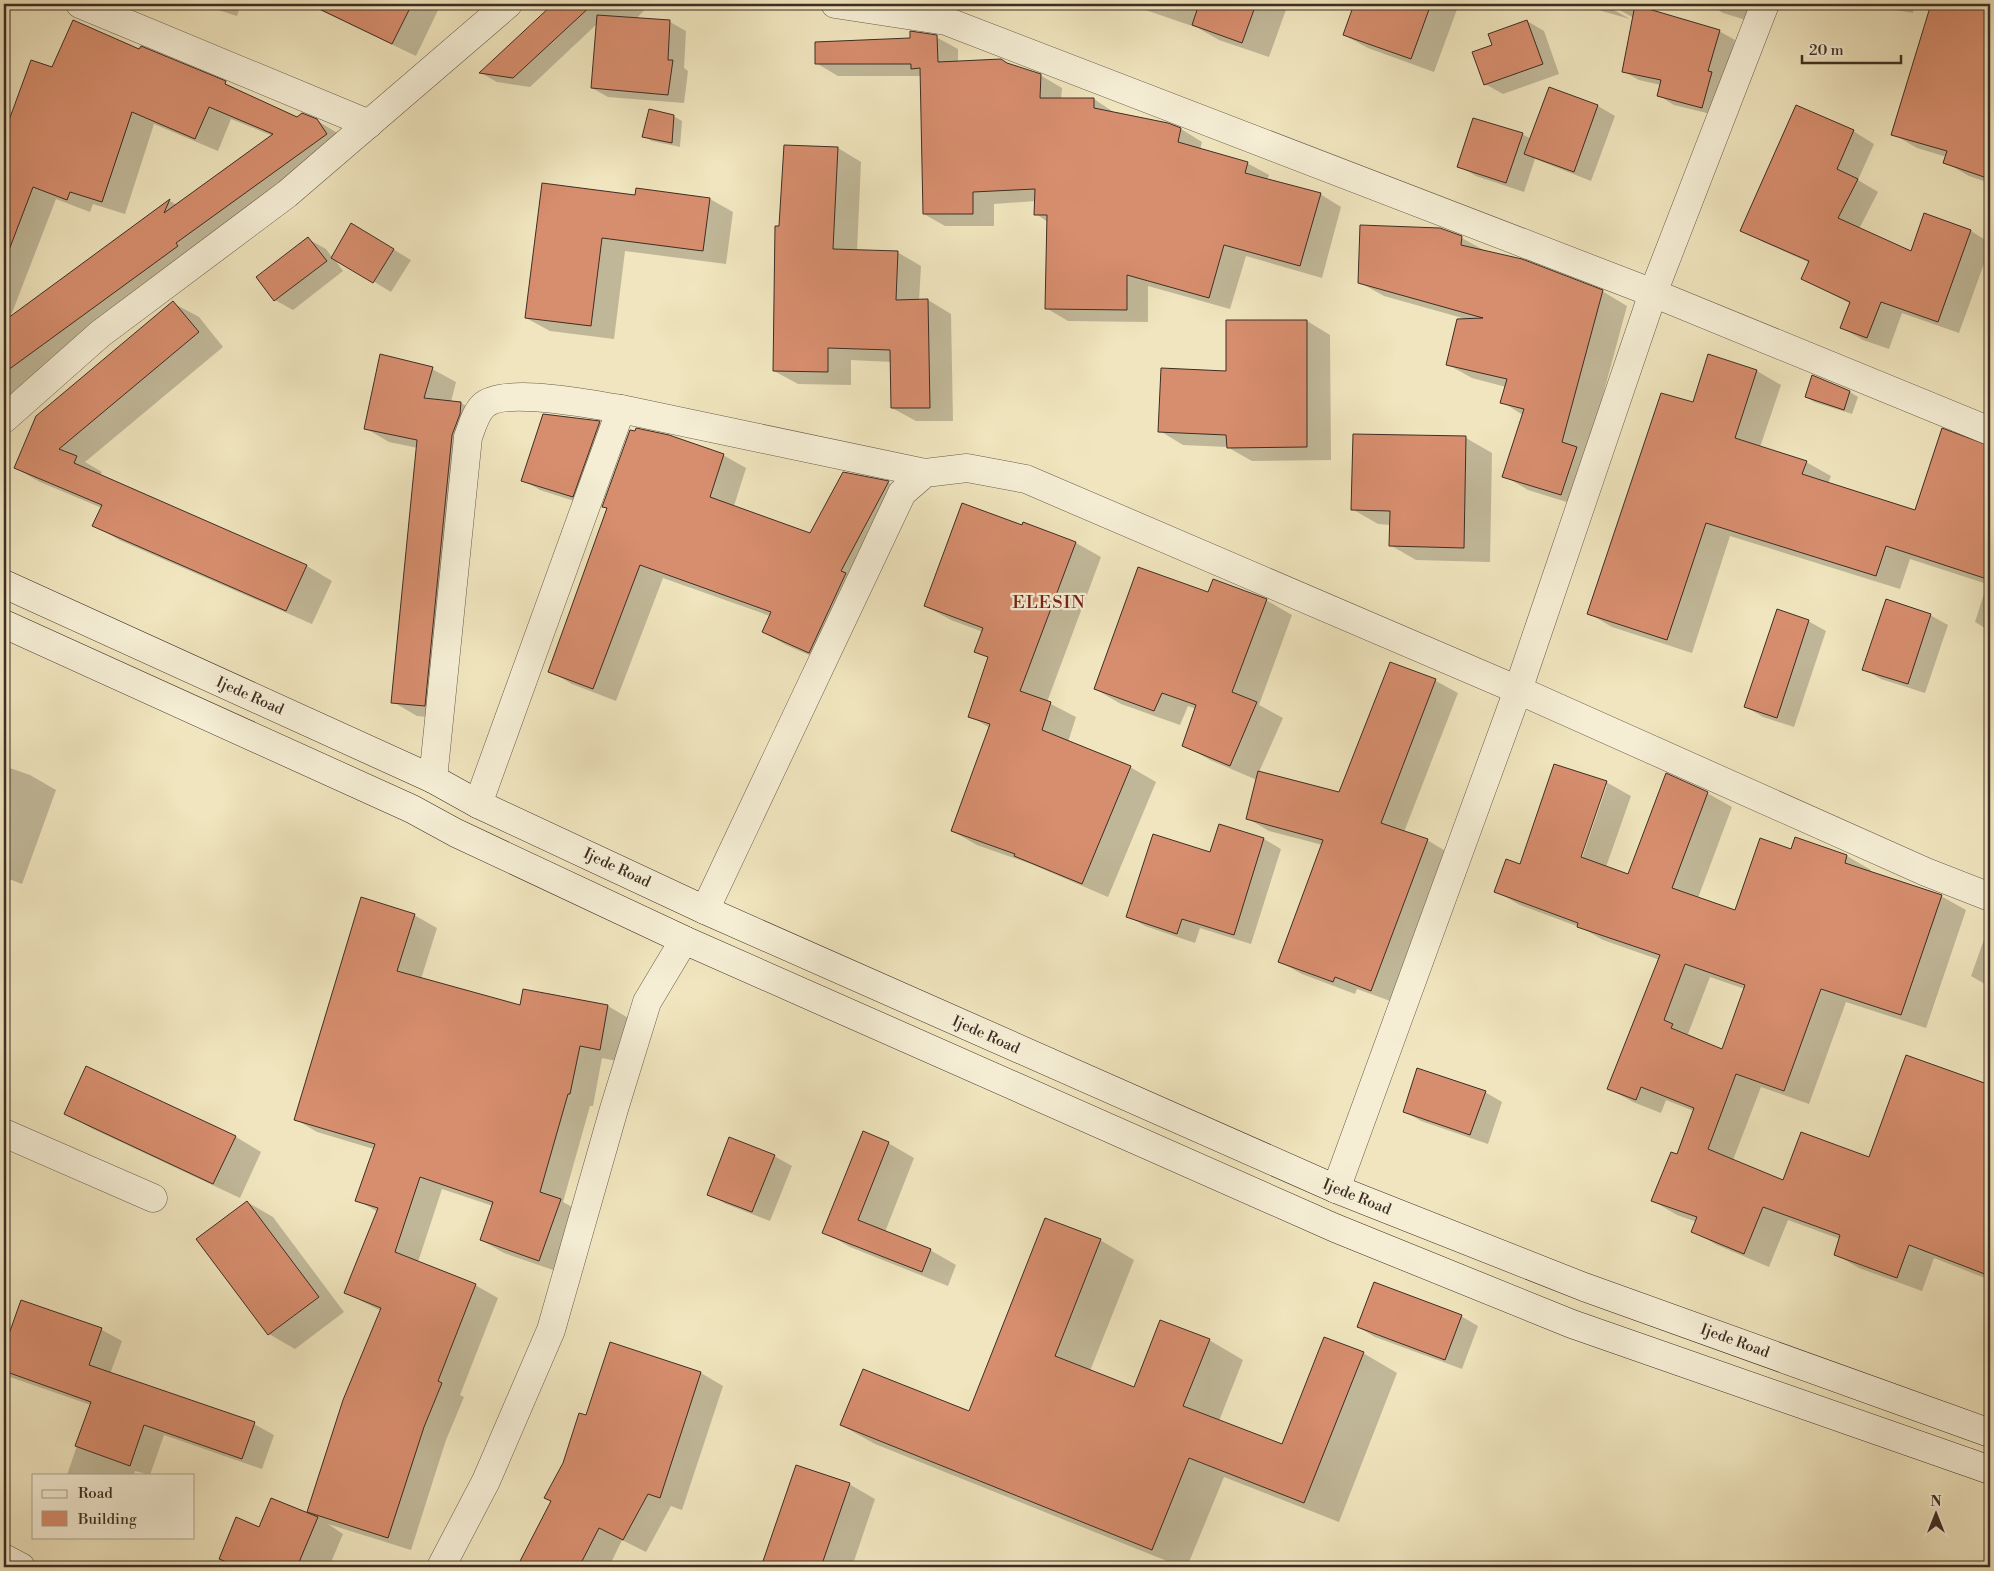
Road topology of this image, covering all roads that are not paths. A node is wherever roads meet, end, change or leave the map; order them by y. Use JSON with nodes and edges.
{"nodes":[{"id":1,"x":80,"y":4,"type":"edge"},
{"id":2,"x":508,"y":4,"type":"edge"},
{"id":3,"x":835,"y":4,"type":"edge"},
{"id":4,"x":1764,"y":4,"type":"edge"},
{"id":5,"x":369,"y":124,"type":"junction"},
{"id":6,"x":1653,"y":293,"type":"junction"},
{"id":7,"x":621,"y":409,"type":"junction"},
{"id":8,"x":4,"y":419,"type":"edge"},
{"id":9,"x":1990,"y":431,"type":"edge"},
{"id":10,"x":925,"y":473,"type":"junction"},
{"id":11,"x":4,"y":584,"type":"edge"},
{"id":12,"x":4,"y":624,"type":"edge"},
{"id":13,"x":1518,"y":690,"type":"junction"},
{"id":14,"x":433,"y":779,"type":"junction"},
{"id":15,"x":478,"y":804,"type":"junction"},
{"id":16,"x":1990,"y":897,"type":"edge"},
{"id":17,"x":705,"y":910,"type":"junction"},
{"id":18,"x":684,"y":940,"type":"junction"},
{"id":19,"x":4,"y":1133,"type":"edge"},
{"id":20,"x":1336,"y":1189,"type":"junction"},
{"id":21,"x":153,"y":1198,"type":"dead end"},
{"id":22,"x":1584,"y":1287,"type":"junction"},
{"id":23,"x":1572,"y":1324,"type":"junction"},
{"id":24,"x":1990,"y":1433,"type":"edge"},
{"id":25,"x":1990,"y":1470,"type":"edge"},
{"id":26,"x":4,"y":1558,"type":"edge"},
{"id":27,"x":21,"y":1567,"type":"edge"},
{"id":28,"x":441,"y":1567,"type":"edge"}],
"edges":[{"from":1,"to":5,"type":"street"},
{"from":2,"to":5,"type":"street"},
{"from":3,"to":6,"type":"street"},
{"from":4,"to":6,"type":"street"},
{"from":5,"to":8,"type":"street"},
{"from":6,"to":9,"type":"street"},
{"from":6,"to":13,"type":"street"},
{"from":7,"to":10,"type":"street"},
{"from":7,"to":14,"type":"street"},
{"from":7,"to":15,"type":"street"},
{"from":10,"to":13,"type":"street"},
{"from":10,"to":17,"type":"street"},
{"from":11,"to":14,"type":"street","name":"Ijede Road"},
{"from":12,"to":18,"type":"street"},
{"from":13,"to":16,"type":"street"},
{"from":13,"to":20,"type":"street"},
{"from":14,"to":15,"type":"street","name":"Ijede Road"},
{"from":15,"to":17,"type":"street","name":"Ijede Road"},
{"from":17,"to":20,"type":"street","name":"Ijede Road"},
{"from":18,"to":23,"type":"street"},
{"from":18,"to":28,"type":"street"},
{"from":19,"to":21,"type":"street"},
{"from":20,"to":22,"type":"street","name":"Ijede Road"},
{"from":22,"to":23,"type":"street"},
{"from":22,"to":24,"type":"street","name":"Ijede Road"},
{"from":23,"to":25,"type":"street"},
{"from":26,"to":27,"type":"street"}]}
